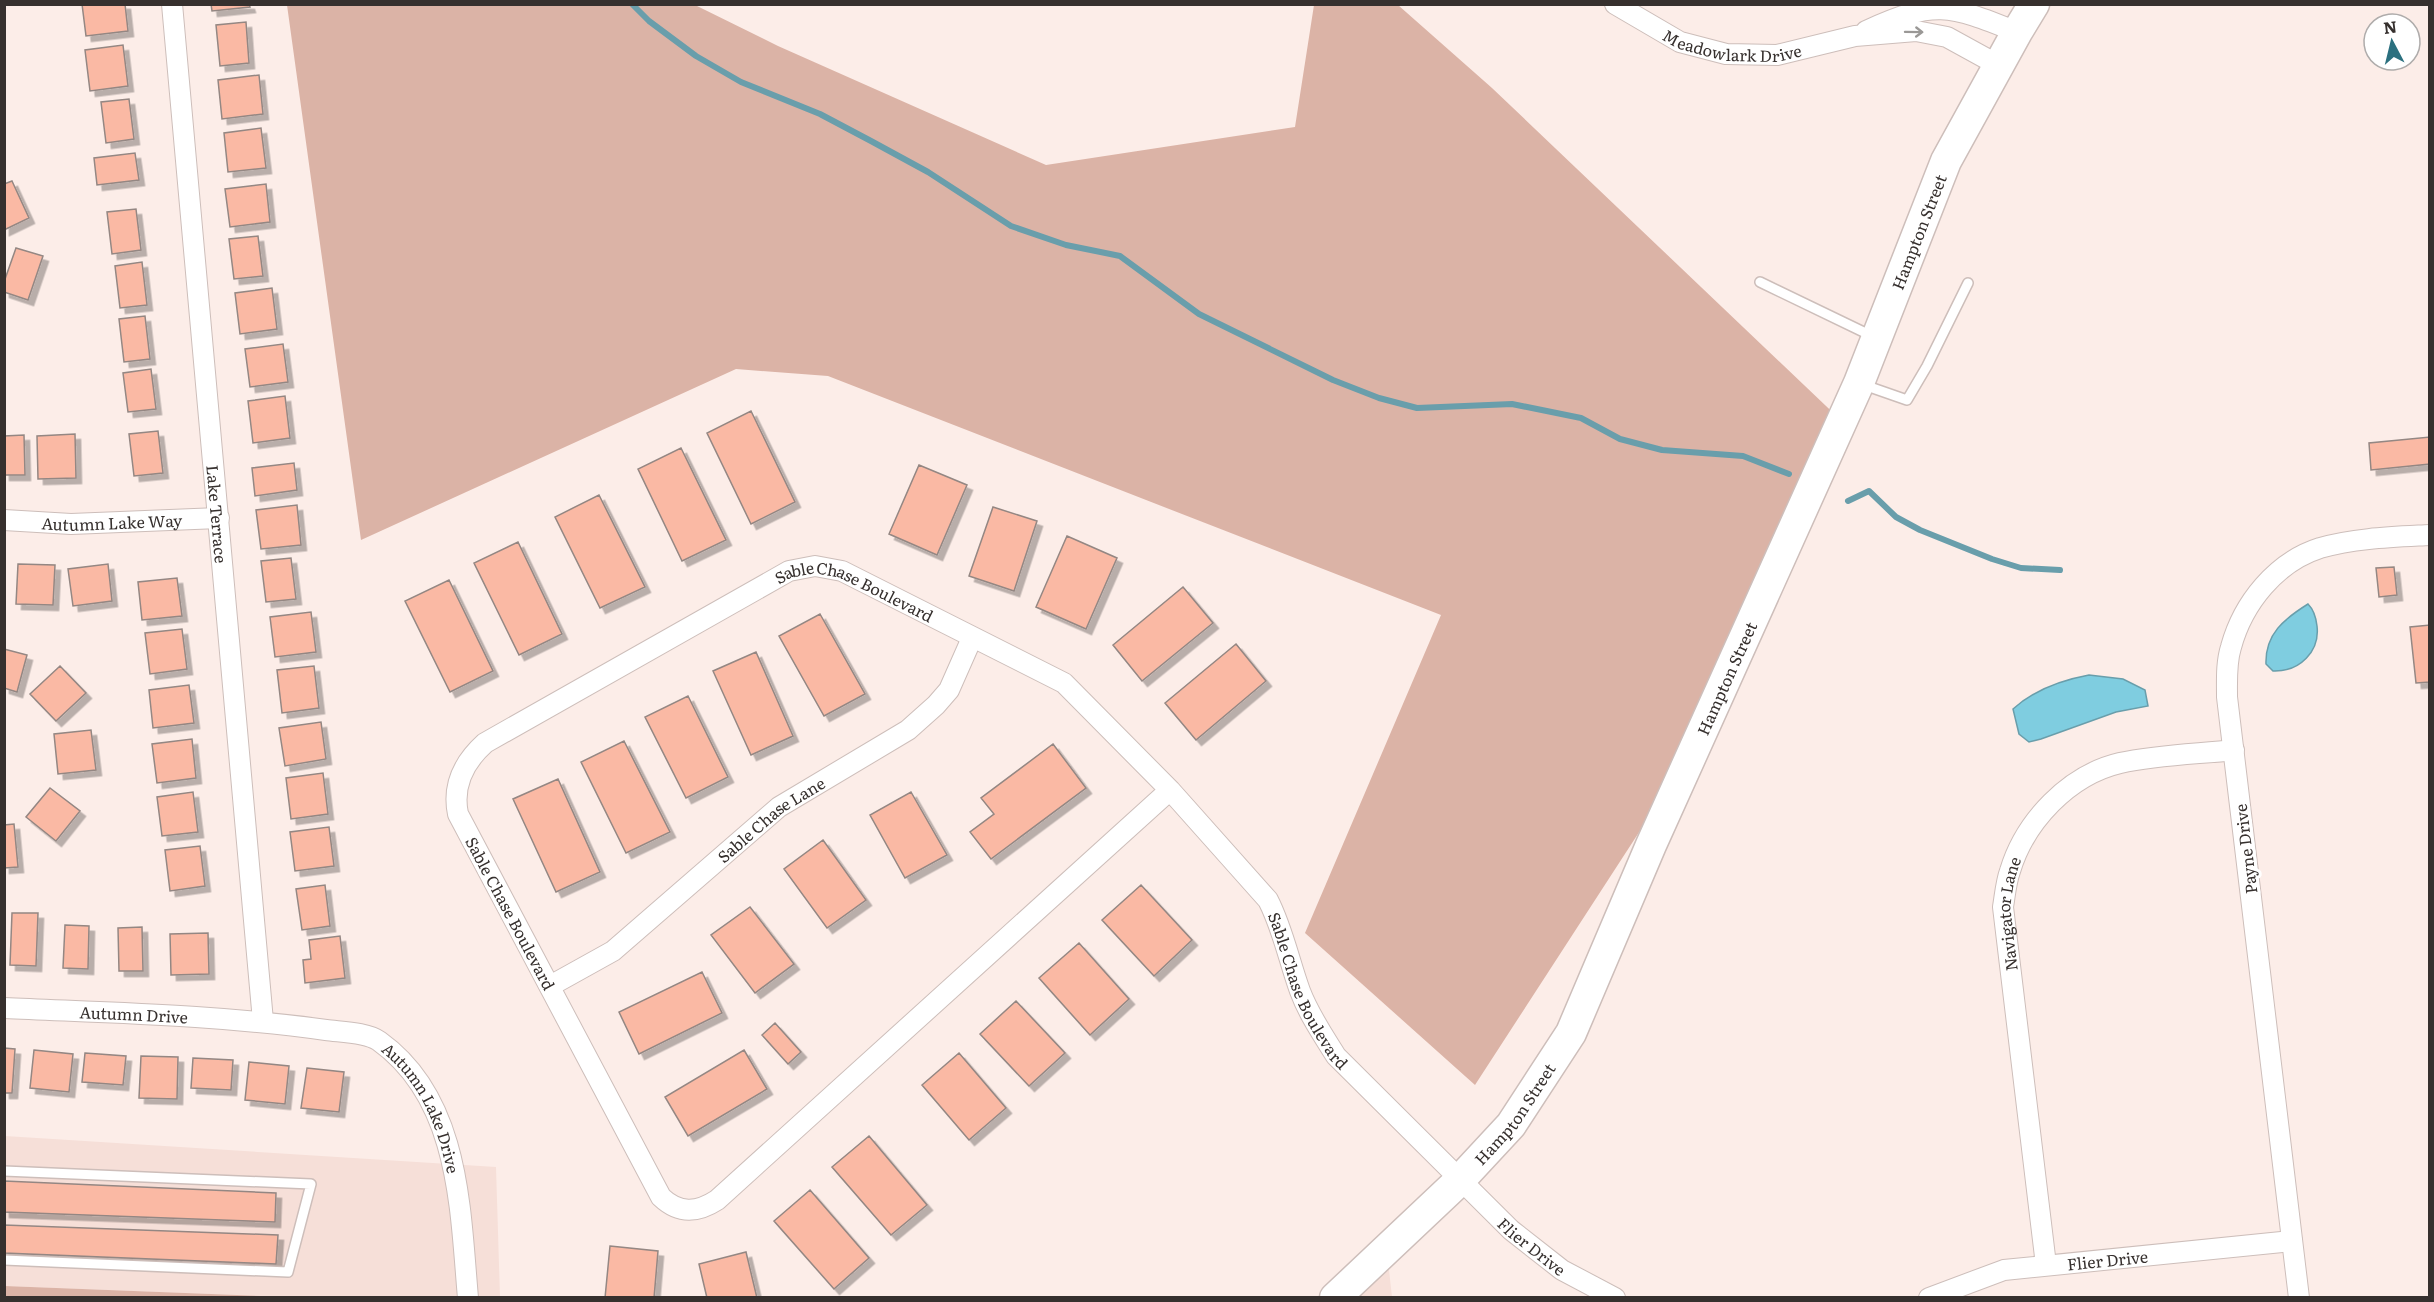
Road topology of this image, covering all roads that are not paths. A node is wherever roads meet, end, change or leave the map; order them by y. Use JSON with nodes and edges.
{"nodes":[{"id":1,"x":172,"y":4,"type":"edge"},
{"id":2,"x":1616,"y":4,"type":"edge"},
{"id":3,"x":2034,"y":4,"type":"edge"},
{"id":4,"x":2016,"y":32,"type":"junction"},
{"id":5,"x":1855,"y":36,"type":"junction"},
{"id":6,"x":1998,"y":65,"type":"junction"},
{"id":7,"x":1760,"y":282,"type":"dead end"},
{"id":8,"x":1968,"y":283,"type":"dead end"},
{"id":9,"x":1876,"y":338,"type":"junction"},
{"id":10,"x":1858,"y":383,"type":"junction"},
{"id":11,"x":219,"y":518,"type":"junction"},
{"id":12,"x":4,"y":520,"type":"edge"},
{"id":13,"x":2430,"y":535,"type":"edge"},
{"id":14,"x":972,"y":638,"type":"junction"},
{"id":15,"x":2234,"y":750,"type":"junction"},
{"id":16,"x":1170,"y":790,"type":"junction"},
{"id":17,"x":550,"y":986,"type":"junction"},
{"id":18,"x":4,"y":1008,"type":"edge"},
{"id":19,"x":263,"y":1021,"type":"junction"},
{"id":20,"x":4,"y":1172,"type":"edge"},
{"id":21,"x":1459,"y":1181,"type":"junction"},
{"id":22,"x":2292,"y":1241,"type":"junction"},
{"id":23,"x":4,"y":1260,"type":"edge"},
{"id":24,"x":2046,"y":1265,"type":"junction"},
{"id":25,"x":468,"y":1298,"type":"edge"},
{"id":26,"x":1335,"y":1298,"type":"edge"},
{"id":27,"x":1615,"y":1298,"type":"edge"},
{"id":28,"x":1929,"y":1298,"type":"edge"},
{"id":29,"x":2299,"y":1298,"type":"edge"}],
"edges":[{"from":1,"to":11,"type":"street","name":"Lake Terrace"},
{"from":2,"to":5,"type":"street","name":"Meadowlark Drive"},
{"from":3,"to":4,"type":"main road","name":"Hampton Street"},
{"from":4,"to":5,"type":"street","name":"Meadowlark Drive"},
{"from":4,"to":6,"type":"main road","name":"Hampton Street"},
{"from":5,"to":6,"type":"street","name":"Meadowlark Drive","one_way":true},
{"from":6,"to":9,"type":"main road","name":"Hampton Street"},
{"from":7,"to":9,"type":"lane"},
{"from":8,"to":10,"type":"lane"},
{"from":9,"to":10,"type":"main road","name":"Hampton Street"},
{"from":10,"to":21,"type":"main road","name":"Hampton Street"},
{"from":11,"to":12,"type":"street","name":"Autumn Lake Way"},
{"from":11,"to":19,"type":"street","name":"Lake Terrace"},
{"from":13,"to":15,"type":"street","name":"Payne Drive"},
{"from":14,"to":16,"type":"street","name":"Sable Chase Boulevard"},
{"from":14,"to":17,"type":"street","name":"Sable Chase Lane"},
{"from":14,"to":17,"type":"street","name":"Sable Chase Boulevard"},
{"from":15,"to":22,"type":"street","name":"Payne Drive"},
{"from":15,"to":24,"type":"street","name":"Navigator Lane"},
{"from":16,"to":17,"type":"street","name":"Sable Chase Boulevard"},
{"from":16,"to":21,"type":"street","name":"Sable Chase Boulevard"},
{"from":18,"to":19,"type":"street","name":"Autumn Drive"},
{"from":19,"to":25,"type":"street","name":"Autumn Lake Drive"},
{"from":20,"to":23,"type":"lane"},
{"from":21,"to":26,"type":"main road","name":"Hampton Street"},
{"from":21,"to":27,"type":"street","name":"Flier Drive"},
{"from":22,"to":24,"type":"street","name":"Flier Drive"},
{"from":22,"to":29,"type":"street","name":"Payne Drive"},
{"from":24,"to":28,"type":"street","name":"Flier Drive"}]}
